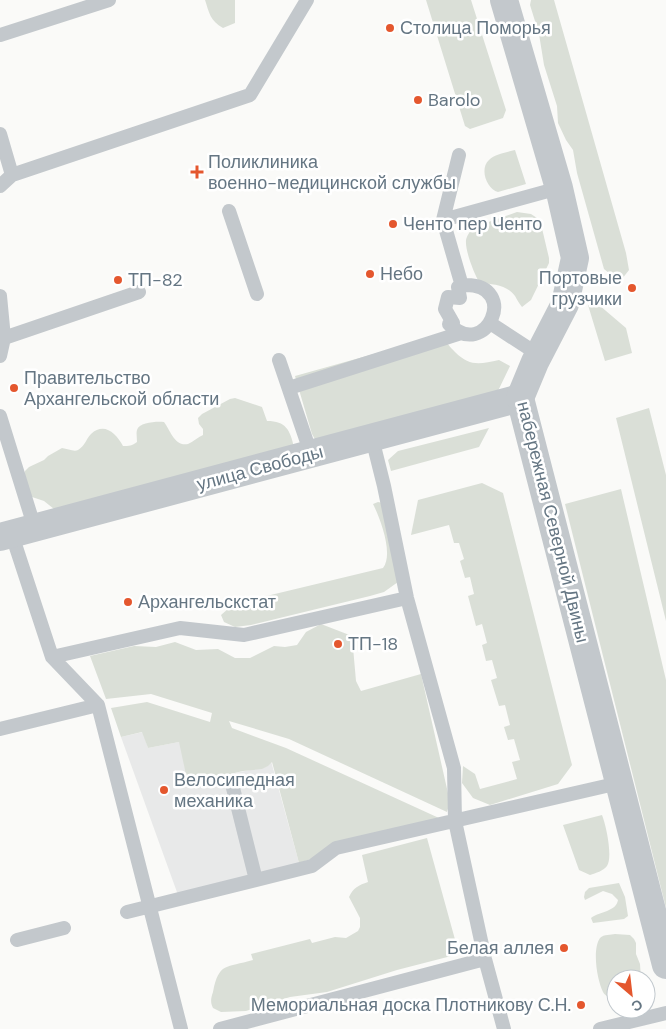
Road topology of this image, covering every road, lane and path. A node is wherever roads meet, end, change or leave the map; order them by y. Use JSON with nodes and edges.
{"nodes":[{"id":1,"x":109,"y":0,"type":"edge"},
{"id":2,"x":307,"y":0,"type":"edge"},
{"id":3,"x":504,"y":0,"type":"edge"},
{"id":4,"x":0,"y":36,"type":"edge"},
{"id":5,"x":0,"y":134,"type":"edge"},
{"id":6,"x":459,"y":155,"type":"dead end"},
{"id":7,"x":12,"y":175,"type":"junction"},
{"id":8,"x":0,"y":186,"type":"edge"},
{"id":9,"x":559,"y":188,"type":"junction"},
{"id":10,"x":229,"y":211,"type":"dead end"},
{"id":11,"x":443,"y":220,"type":"junction"},
{"id":12,"x":462,"y":286,"type":"junction"},
{"id":13,"x":140,"y":292,"type":"dead end"},
{"id":14,"x":257,"y":294,"type":"dead end"},
{"id":15,"x":0,"y":296,"type":"edge"},
{"id":16,"x":490,"y":324,"type":"junction"},
{"id":17,"x":461,"y":333,"type":"junction"},
{"id":18,"x":4,"y":338,"type":"junction"},
{"id":19,"x":539,"y":355,"type":"junction"},
{"id":20,"x":0,"y":356,"type":"edge"},
{"id":21,"x":279,"y":360,"type":"dead end"},
{"id":22,"x":289,"y":388,"type":"junction"},
{"id":23,"x":520,"y":398,"type":"junction"},
{"id":24,"x":0,"y":416,"type":"edge"},
{"id":25,"x":372,"y":438,"type":"junction"},
{"id":26,"x":312,"y":454,"type":"junction"},
{"id":27,"x":16,"y":534,"type":"edge"},
{"id":28,"x":406,"y":598,"type":"junction"},
{"id":29,"x":52,"y":657,"type":"junction"},
{"id":30,"x":98,"y":705,"type":"junction"},
{"id":31,"x":0,"y":729,"type":"edge"},
{"id":32,"x":619,"y":783,"type":"junction"},
{"id":33,"x":232,"y":784,"type":"dead end"},
{"id":34,"x":456,"y":821,"type":"junction"},
{"id":35,"x":256,"y":880,"type":"junction"},
{"id":36,"x":151,"y":905,"type":"junction"},
{"id":37,"x":127,"y":912,"type":"dead end"},
{"id":38,"x":64,"y":928,"type":"dead end"},
{"id":39,"x":17,"y":940,"type":"dead end"},
{"id":40,"x":485,"y":959,"type":"junction"},
{"id":41,"x":666,"y":965,"type":"edge"},
{"id":42,"x":666,"y":1013,"type":"edge"},
{"id":43,"x":181,"y":1029,"type":"edge"},
{"id":44,"x":220,"y":1029,"type":"edge"},
{"id":45,"x":504,"y":1029,"type":"edge"},
{"id":46,"x":600,"y":1029,"type":"edge"}],
"edges":[{"from":1,"to":4,"type":"lane"},
{"from":2,"to":7,"type":"lane"},
{"from":3,"to":9,"type":"street","name":"набережная Северной Двины"},
{"from":5,"to":7,"type":"lane"},
{"from":6,"to":11,"type":"lane"},
{"from":7,"to":8,"type":"lane"},
{"from":9,"to":11,"type":"lane"},
{"from":9,"to":19,"type":"street","name":"набережная Северной Двины"},
{"from":10,"to":14,"type":"lane"},
{"from":11,"to":12,"type":"lane"},
{"from":12,"to":16,"type":"lane"},
{"from":12,"to":17,"type":"lane"},
{"from":13,"to":18,"type":"lane"},
{"from":15,"to":18,"type":"lane"},
{"from":16,"to":17,"type":"lane"},
{"from":16,"to":19,"type":"lane"},
{"from":17,"to":22,"type":"lane"},
{"from":18,"to":20,"type":"lane"},
{"from":19,"to":23,"type":"street","name":"набережная Северной Двины"},
{"from":21,"to":22,"type":"lane"},
{"from":22,"to":26,"type":"lane"},
{"from":23,"to":25,"type":"street","name":"улица Свободы"},
{"from":23,"to":32,"type":"street","name":"набережная Северной Двины"},
{"from":24,"to":27,"type":"lane"},
{"from":25,"to":26,"type":"street","name":"улица Свободы"},
{"from":25,"to":28,"type":"lane"},
{"from":26,"to":27,"type":"street","name":"улица Свободы"},
{"from":27,"to":29,"type":"lane"},
{"from":28,"to":29,"type":"lane"},
{"from":28,"to":34,"type":"lane"},
{"from":29,"to":30,"type":"lane"},
{"from":30,"to":31,"type":"lane"},
{"from":30,"to":36,"type":"lane"},
{"from":32,"to":34,"type":"lane"},
{"from":32,"to":41,"type":"street","name":"набережная Северной Двины"},
{"from":33,"to":35,"type":"lane"},
{"from":34,"to":35,"type":"lane"},
{"from":34,"to":40,"type":"lane"},
{"from":35,"to":36,"type":"lane"},
{"from":36,"to":37,"type":"lane"},
{"from":36,"to":43,"type":"lane"},
{"from":38,"to":39,"type":"lane"},
{"from":40,"to":44,"type":"lane"},
{"from":40,"to":45,"type":"lane"},
{"from":42,"to":46,"type":"lane"}]}
